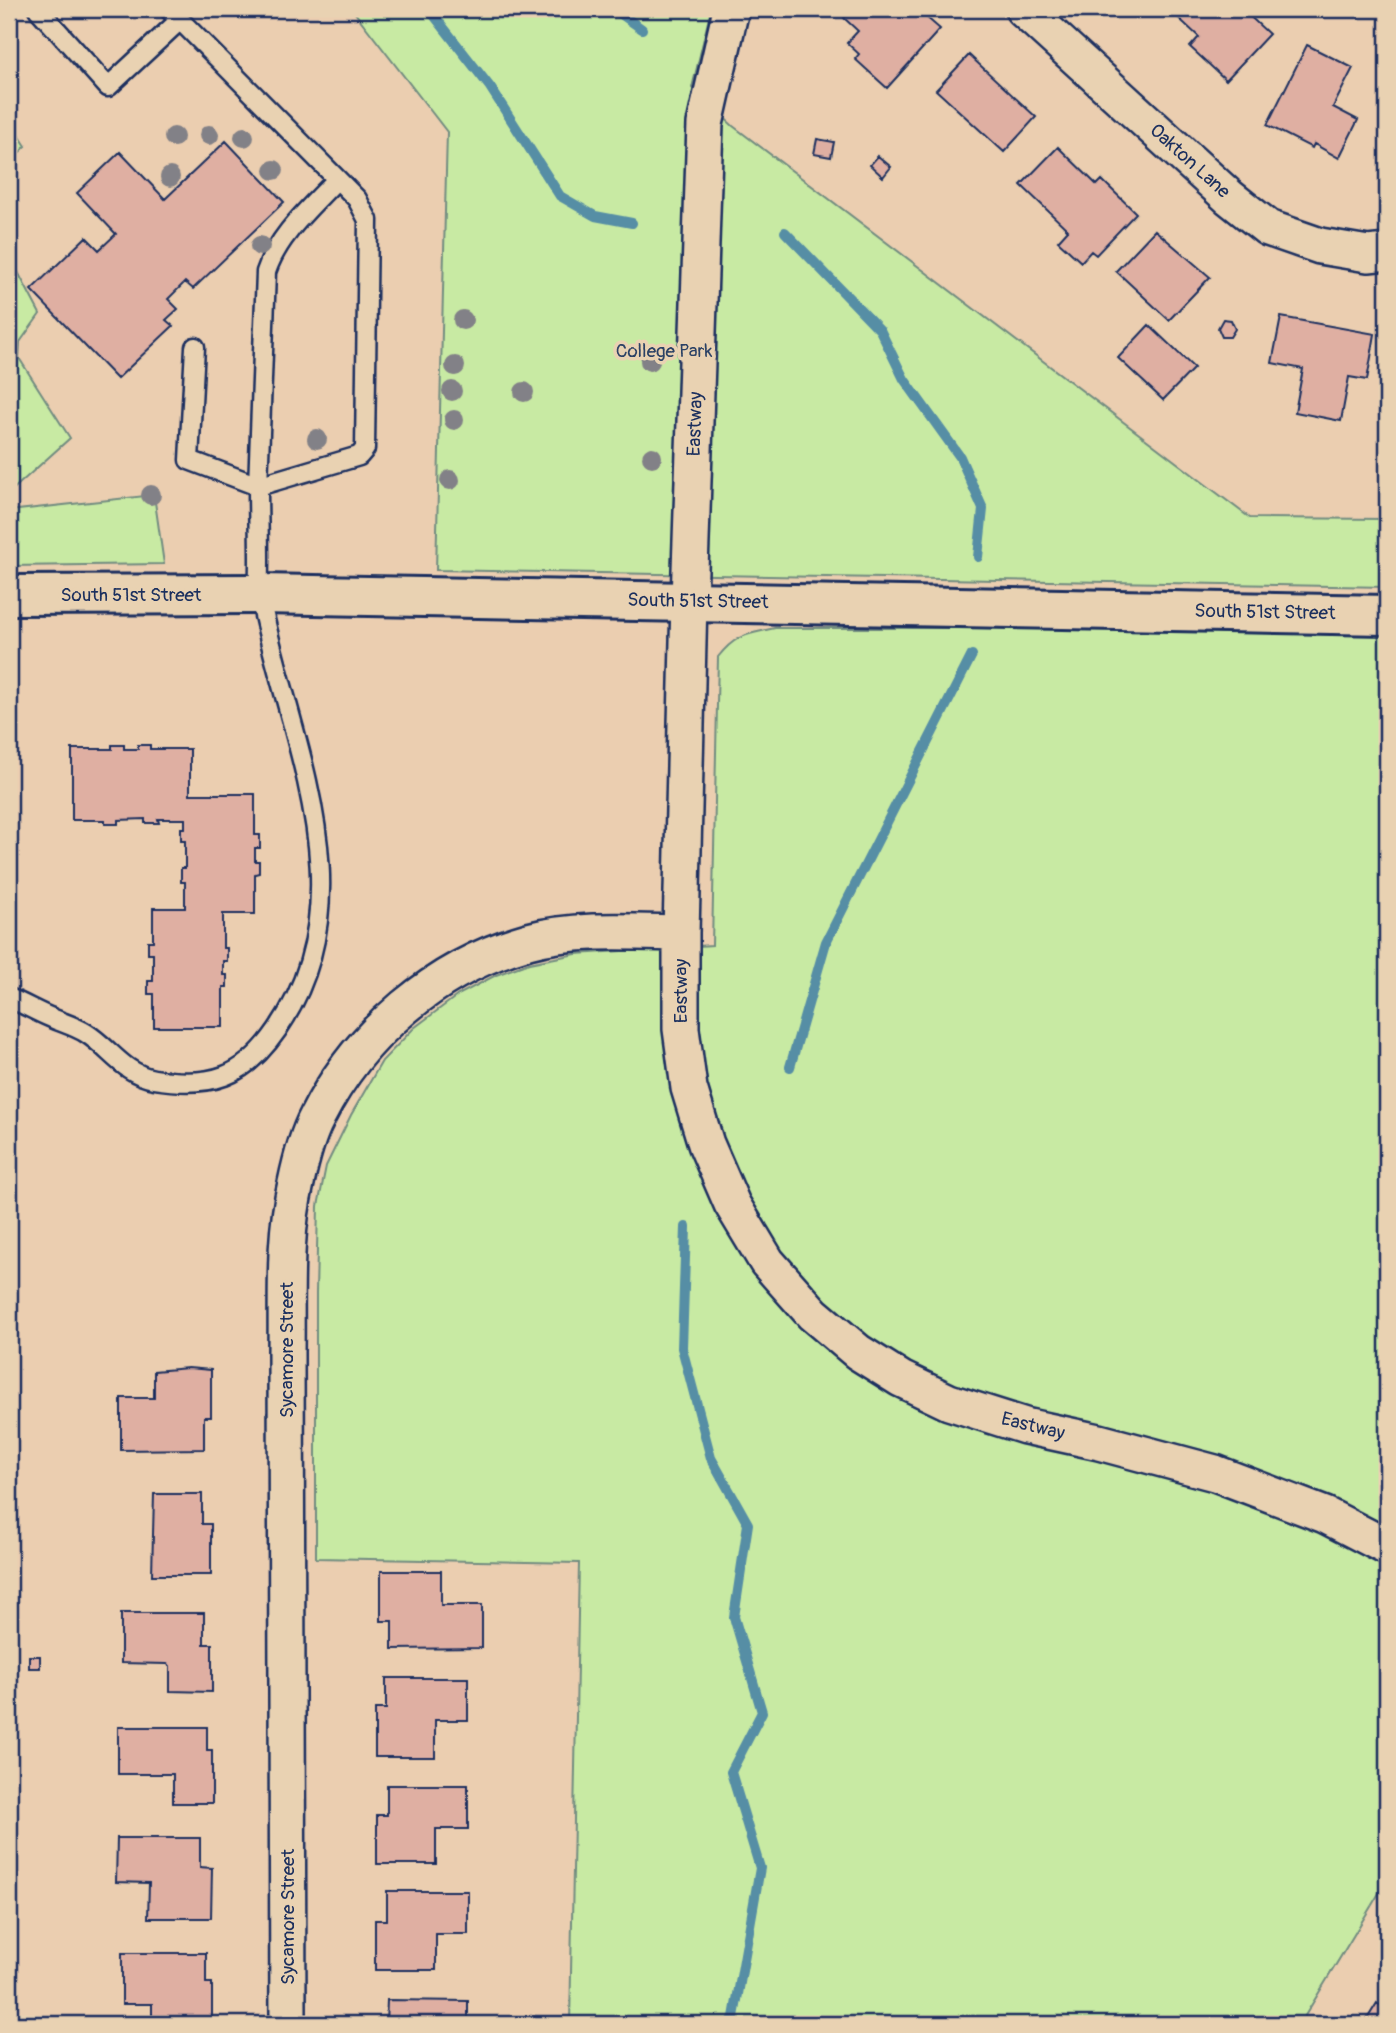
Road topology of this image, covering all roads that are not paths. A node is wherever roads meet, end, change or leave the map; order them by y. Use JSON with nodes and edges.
{"nodes":[{"id":1,"x":38,"y":9,"type":"edge"},
{"id":2,"x":731,"y":9,"type":"edge"},
{"id":3,"x":1023,"y":9,"type":"edge"},
{"id":4,"x":175,"y":15,"type":"edge"},
{"id":5,"x":337,"y":179,"type":"junction"},
{"id":6,"x":1387,"y":252,"type":"edge"},
{"id":7,"x":195,"y":347,"type":"dead end"},
{"id":8,"x":258,"y":486,"type":"junction"},
{"id":9,"x":260,"y":594,"type":"junction"},
{"id":10,"x":9,"y":595,"type":"edge"},
{"id":11,"x":689,"y":600,"type":"junction"},
{"id":12,"x":1387,"y":615,"type":"edge"},
{"id":13,"x":681,"y":933,"type":"junction"},
{"id":14,"x":9,"y":998,"type":"edge"},
{"id":15,"x":1387,"y":1547,"type":"edge"},
{"id":16,"x":288,"y":2024,"type":"edge"}],
"edges":[{"from":1,"to":4,"type":"lane"},
{"from":2,"to":11,"type":"street","name":"Eastway"},
{"from":3,"to":6,"type":"street","name":"Oakton Lane"},
{"from":4,"to":5,"type":"lane"},
{"from":5,"to":8,"type":"lane"},
{"from":5,"to":8,"type":"lane"},
{"from":7,"to":8,"type":"lane"},
{"from":8,"to":9,"type":"lane"},
{"from":9,"to":10,"type":"street","name":"South 51st Street"},
{"from":9,"to":11,"type":"street","name":"South 51st Street"},
{"from":9,"to":14,"type":"lane"},
{"from":11,"to":12,"type":"street","name":"South 51st Street"},
{"from":11,"to":13,"type":"street","name":"Eastway"},
{"from":13,"to":15,"type":"street","name":"Eastway"},
{"from":13,"to":16,"type":"street","name":"Sycamore Street"}]}
